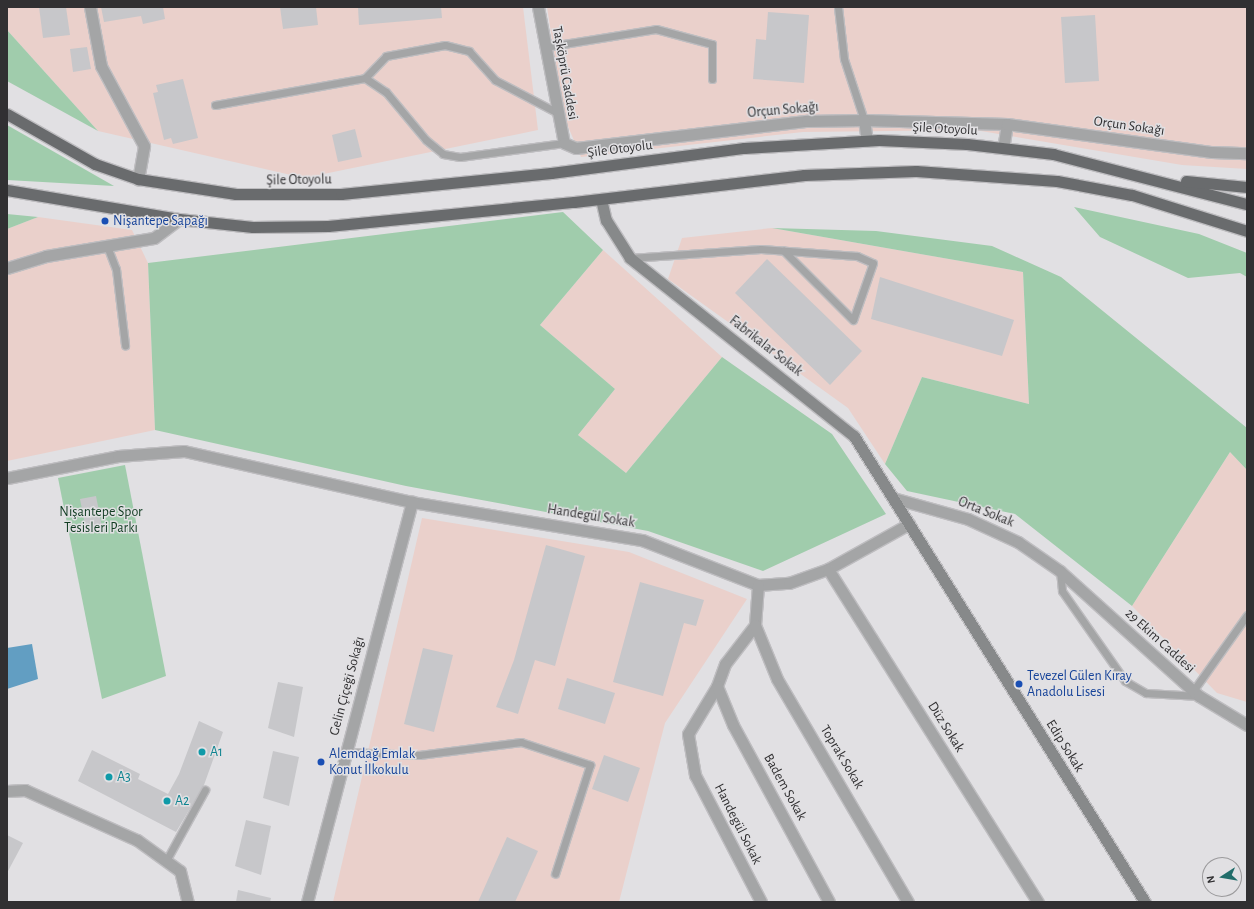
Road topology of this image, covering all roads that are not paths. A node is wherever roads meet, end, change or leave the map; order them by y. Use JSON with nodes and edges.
{"nodes":[{"id":1,"x":90,"y":7,"type":"edge"},
{"id":2,"x":538,"y":7,"type":"edge"},
{"id":3,"x":838,"y":7,"type":"edge"},
{"id":4,"x":545,"y":47,"type":"junction"},
{"id":5,"x":365,"y":78,"type":"junction"},
{"id":6,"x":712,"y":79,"type":"dead end"},
{"id":7,"x":215,"y":105,"type":"dead end"},
{"id":8,"x":556,"y":112,"type":"junction"},
{"id":9,"x":7,"y":114,"type":"edge"},
{"id":10,"x":864,"y":120,"type":"junction"},
{"id":11,"x":1007,"y":124,"type":"junction"},
{"id":12,"x":867,"y":140,"type":"junction"},
{"id":13,"x":564,"y":143,"type":"junction"},
{"id":14,"x":1004,"y":148,"type":"junction"},
{"id":15,"x":1247,"y":153,"type":"edge"},
{"id":16,"x":138,"y":179,"type":"junction"},
{"id":17,"x":1158,"y":179,"type":"junction"},
{"id":18,"x":1247,"y":187,"type":"edge"},
{"id":19,"x":7,"y":190,"type":"edge"},
{"id":20,"x":601,"y":199,"type":"junction"},
{"id":21,"x":1247,"y":204,"type":"edge"},
{"id":22,"x":179,"y":219,"type":"junction"},
{"id":23,"x":1247,"y":231,"type":"edge"},
{"id":24,"x":107,"y":246,"type":"junction"},
{"id":25,"x":784,"y":251,"type":"junction"},
{"id":26,"x":630,"y":258,"type":"junction"},
{"id":27,"x":7,"y":268,"type":"edge"},
{"id":28,"x":125,"y":345,"type":"dead end"},
{"id":29,"x":7,"y":478,"type":"edge"},
{"id":30,"x":893,"y":498,"type":"junction"},
{"id":31,"x":412,"y":502,"type":"junction"},
{"id":32,"x":910,"y":524,"type":"junction"},
{"id":33,"x":828,"y":569,"type":"junction"},
{"id":34,"x":1060,"y":571,"type":"junction"},
{"id":35,"x":758,"y":586,"type":"junction"},
{"id":36,"x":1247,"y":615,"type":"edge"},
{"id":37,"x":755,"y":625,"type":"junction"},
{"id":38,"x":717,"y":686,"type":"junction"},
{"id":39,"x":1196,"y":693,"type":"junction"},
{"id":40,"x":1247,"y":725,"type":"edge"},
{"id":41,"x":346,"y":752,"type":"junction"},
{"id":42,"x":205,"y":790,"type":"dead end"},
{"id":43,"x":7,"y":791,"type":"edge"},
{"id":44,"x":167,"y":859,"type":"junction"},
{"id":45,"x":555,"y":874,"type":"dead end"},
{"id":46,"x":188,"y":902,"type":"edge"},
{"id":47,"x":307,"y":902,"type":"edge"},
{"id":48,"x":762,"y":902,"type":"edge"},
{"id":49,"x":829,"y":902,"type":"edge"},
{"id":50,"x":908,"y":902,"type":"edge"},
{"id":51,"x":1038,"y":902,"type":"edge"},
{"id":52,"x":1145,"y":902,"type":"edge"}],
"edges":[{"from":1,"to":16,"type":"street"},
{"from":2,"to":4,"type":"street","name":"Taşköprü Caddesi"},
{"from":3,"to":10,"type":"lane"},
{"from":4,"to":6,"type":"lane"},
{"from":4,"to":8,"type":"street","name":"Taşköprü Caddesi"},
{"from":5,"to":7,"type":"lane"},
{"from":5,"to":8,"type":"lane"},
{"from":5,"to":13,"type":"lane"},
{"from":8,"to":13,"type":"street","name":"Taşköprü Caddesi"},
{"from":9,"to":16,"type":"highway","name":"Şile Otoyolu"},
{"from":10,"to":11,"type":"street","name":"Orçun Sokağı"},
{"from":10,"to":12,"type":"street"},
{"from":10,"to":13,"type":"street","name":"Orçun Sokağı"},
{"from":11,"to":14,"type":"street"},
{"from":11,"to":15,"type":"street","name":"Orçun Sokağı"},
{"from":12,"to":14,"type":"highway","name":"Şile Otoyolu"},
{"from":12,"to":16,"type":"highway","name":"Şile Otoyolu"},
{"from":14,"to":17,"type":"highway","name":"Şile Otoyolu"},
{"from":17,"to":18,"type":"highway"},
{"from":17,"to":21,"type":"highway","name":"Şile Otoyolu"},
{"from":19,"to":22,"type":"highway"},
{"from":20,"to":22,"type":"highway"},
{"from":20,"to":23,"type":"highway"},
{"from":20,"to":26,"type":"main road","name":"Fabrikalar Sokak"},
{"from":22,"to":24,"type":"street"},
{"from":24,"to":27,"type":"street"},
{"from":24,"to":28,"type":"lane"},
{"from":25,"to":25,"type":"lane"},
{"from":25,"to":26,"type":"lane"},
{"from":26,"to":30,"type":"main road","name":"Fabrikalar Sokak"},
{"from":29,"to":31,"type":"street","name":"Handegül Sokak"},
{"from":30,"to":32,"type":"main road","name":"Fabrikalar Sokak"},
{"from":30,"to":34,"type":"street","name":"Orta Sokak"},
{"from":31,"to":35,"type":"street","name":"Handegül Sokak"},
{"from":31,"to":41,"type":"street","name":"Gelin Çiçeği Sokağı"},
{"from":32,"to":33,"type":"street","name":"Handegül Sokak"},
{"from":32,"to":52,"type":"main road","name":"Edip Sokak"},
{"from":33,"to":35,"type":"street","name":"Handegül Sokak"},
{"from":33,"to":51,"type":"street","name":"Düz Sokak"},
{"from":34,"to":39,"type":"street","name":"29 Ekim Caddesi"},
{"from":34,"to":39,"type":"lane"},
{"from":35,"to":37,"type":"street"},
{"from":36,"to":39,"type":"lane"},
{"from":37,"to":38,"type":"street","name":"Handegül Sokak"},
{"from":37,"to":50,"type":"street","name":"Toprak Sokak"},
{"from":38,"to":48,"type":"street","name":"Handegül Sokak"},
{"from":38,"to":49,"type":"street","name":"Badem Sokak"},
{"from":39,"to":40,"type":"street","name":"29 Ekim Caddesi"},
{"from":41,"to":45,"type":"lane"},
{"from":41,"to":47,"type":"street","name":"Gelin Çiçeği Sokağı"},
{"from":42,"to":44,"type":"lane"},
{"from":43,"to":44,"type":"street"},
{"from":44,"to":46,"type":"street"}]}
